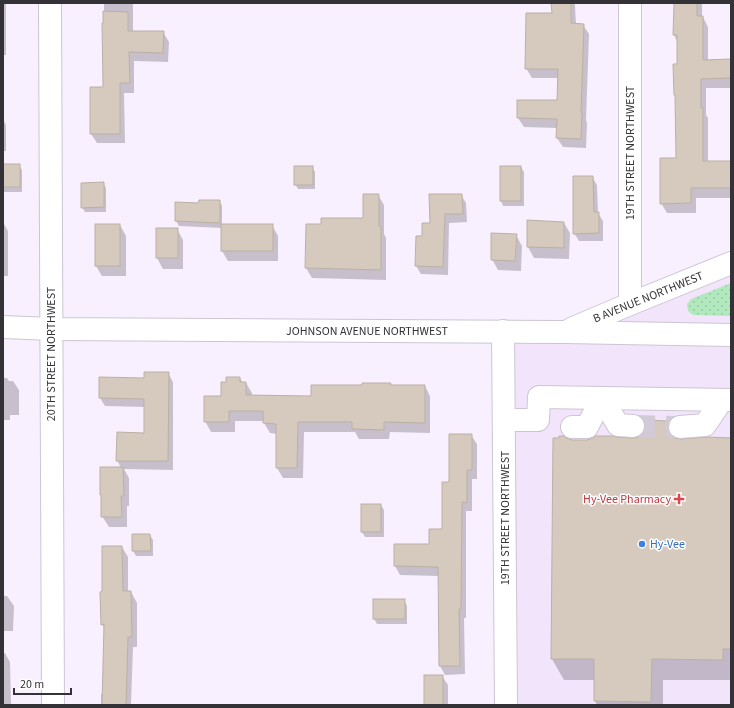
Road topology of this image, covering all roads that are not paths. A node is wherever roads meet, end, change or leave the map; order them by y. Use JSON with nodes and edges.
{"nodes":[{"id":1,"x":50,"y":3,"type":"edge"},
{"id":2,"x":630,"y":3,"type":"edge"},
{"id":3,"x":731,"y":263,"type":"edge"},
{"id":4,"x":630,"y":304,"type":"junction"},
{"id":5,"x":3,"y":328,"type":"edge"},
{"id":6,"x":51,"y":328,"type":"junction"},
{"id":7,"x":503,"y":331,"type":"junction"},
{"id":8,"x":564,"y":332,"type":"junction"},
{"id":9,"x":731,"y":335,"type":"edge"},
{"id":10,"x":602,"y":398,"type":"junction"},
{"id":11,"x":726,"y":400,"type":"edge"},
{"id":12,"x":504,"y":420,"type":"junction"},
{"id":13,"x":538,"y":420,"type":"junction"},
{"id":14,"x":633,"y":426,"type":"tunnel mouth"},
{"id":15,"x":680,"y":427,"type":"tunnel mouth"},
{"id":16,"x":53,"y":705,"type":"edge"},
{"id":17,"x":506,"y":705,"type":"edge"}],
"edges":[{"from":1,"to":6,"type":"street","name":"20TH STREET NORTHWEST"},
{"from":2,"to":4,"type":"street","name":"19TH STREET NORTHWEST"},
{"from":3,"to":4,"type":"street","name":"B AVENUE NORTHWEST"},
{"from":4,"to":8,"type":"street","name":"B AVENUE NORTHWEST"},
{"from":5,"to":6,"type":"street","name":"JOHNSON AVENUE NORTHWEST"},
{"from":6,"to":7,"type":"street","name":"JOHNSON AVENUE NORTHWEST"},
{"from":6,"to":16,"type":"street","name":"20TH STREET NORTHWEST"},
{"from":7,"to":8,"type":"street","name":"JOHNSON AVENUE NORTHWEST"},
{"from":7,"to":12,"type":"street","name":"19TH STREET NORTHWEST"},
{"from":8,"to":9,"type":"street","name":"JOHNSON AVENUE NORTHWEST"},
{"from":10,"to":11,"type":"street"},
{"from":10,"to":13,"type":"street"},
{"from":10,"to":13,"type":"street"},
{"from":10,"to":14,"type":"street"},
{"from":11,"to":15,"type":"street"},
{"from":12,"to":13,"type":"street"},
{"from":12,"to":17,"type":"street","name":"19TH STREET NORTHWEST"}]}
